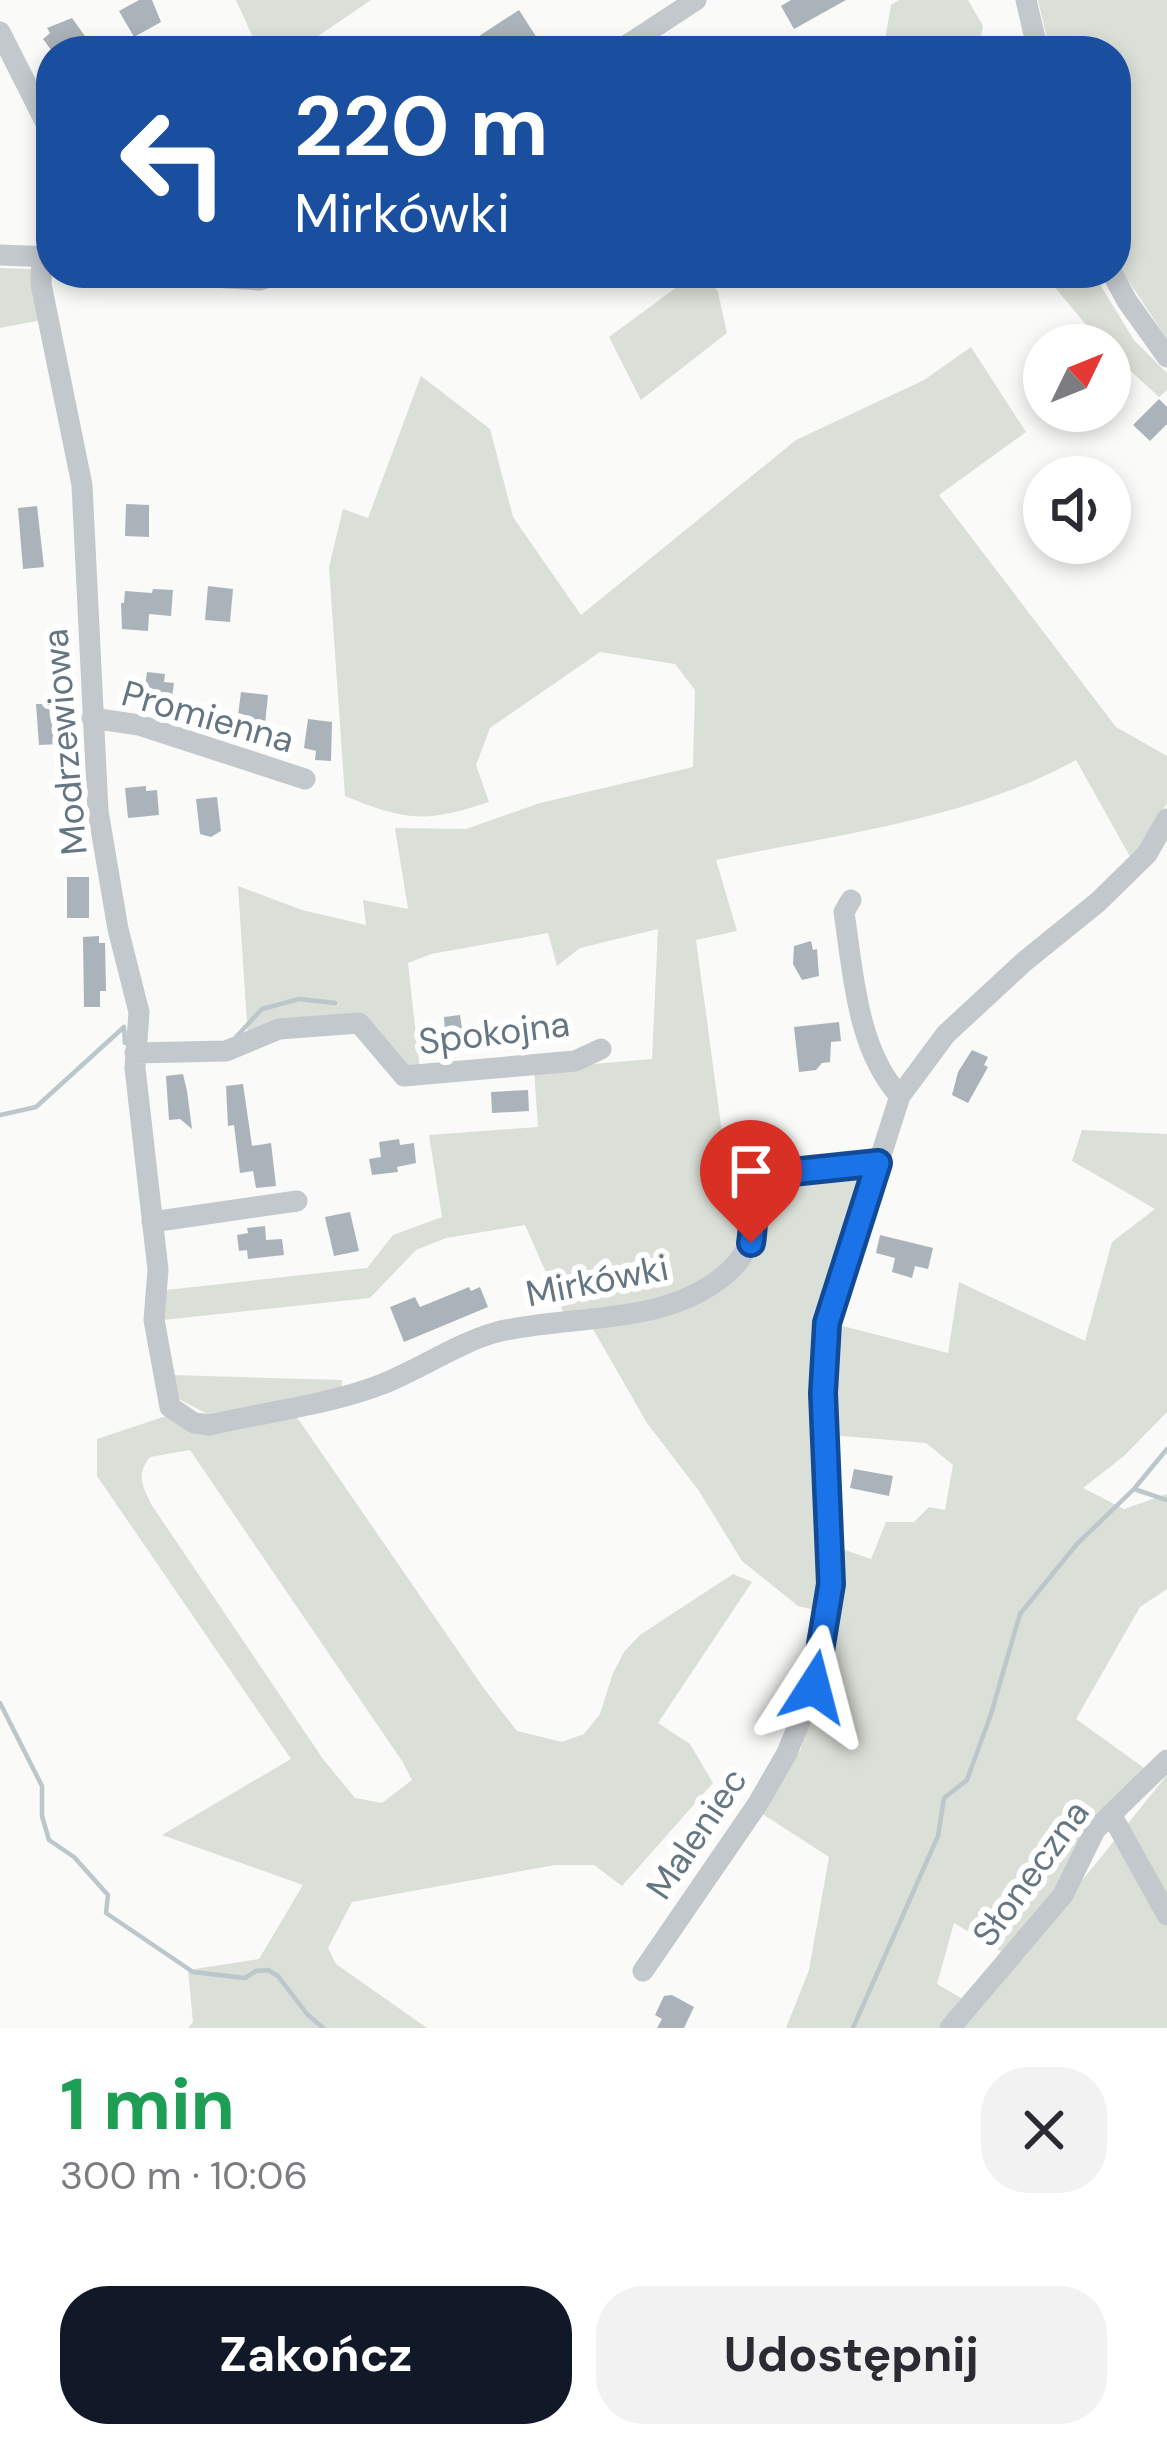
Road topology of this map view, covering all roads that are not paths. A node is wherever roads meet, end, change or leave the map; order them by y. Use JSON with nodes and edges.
{"nodes":[{"id":1,"x":696,"y":0,"type":"edge"},
{"id":2,"x":1026,"y":0,"type":"edge"},
{"id":3,"x":0,"y":32,"type":"edge"},
{"id":4,"x":641,"y":36,"type":"edge"},
{"id":5,"x":1034,"y":36,"type":"edge"},
{"id":6,"x":36,"y":103,"type":"edge"},
{"id":7,"x":0,"y":255,"type":"edge"},
{"id":8,"x":36,"y":256,"type":"edge"},
{"id":9,"x":42,"y":288,"type":"edge"},
{"id":10,"x":1120,"y":288,"type":"edge"},
{"id":11,"x":1167,"y":357,"type":"edge"},
{"id":12,"x":92,"y":718,"type":"junction"},
{"id":13,"x":305,"y":779,"type":"dead end"},
{"id":14,"x":1167,"y":819,"type":"edge"},
{"id":15,"x":851,"y":900,"type":"dead end"},
{"id":16,"x":601,"y":1049,"type":"dead end"},
{"id":17,"x":135,"y":1053,"type":"junction"},
{"id":18,"x":900,"y":1096,"type":"junction"},
{"id":19,"x":878,"y":1163,"type":"junction"},
{"id":20,"x":297,"y":1201,"type":"dead end"},
{"id":21,"x":152,"y":1222,"type":"junction"},
{"id":22,"x":170,"y":1407,"type":"joint"},
{"id":23,"x":1167,"y":1760,"type":"edge"},
{"id":24,"x":1111,"y":1814,"type":"junction"},
{"id":25,"x":1167,"y":1915,"type":"edge"},
{"id":26,"x":643,"y":1971,"type":"dead end"},
{"id":27,"x":950,"y":2028,"type":"edge"}],
"edges":[{"from":1,"to":4,"type":"street"},
{"from":2,"to":5,"type":"street"},
{"from":3,"to":6,"type":"street"},
{"from":7,"to":8,"type":"street"},
{"from":9,"to":12,"type":"street","name":"Modrzewiowa"},
{"from":10,"to":11,"type":"street"},
{"from":12,"to":13,"type":"street","name":"Promienna"},
{"from":12,"to":17,"type":"street","name":"Modrzewiowa"},
{"from":14,"to":18,"type":"street"},
{"from":15,"to":18,"type":"street"},
{"from":16,"to":17,"type":"street","name":"Spokojna"},
{"from":17,"to":21,"type":"street","name":"Modrzewiowa"},
{"from":18,"to":19,"type":"street"},
{"from":19,"to":22,"type":"street","name":"Mirkówki"},
{"from":19,"to":26,"type":"street","name":"Maleniec"},
{"from":20,"to":21,"type":"street"},
{"from":21,"to":22,"type":"street","name":"Modrzewiowa"},
{"from":23,"to":24,"type":"street","name":"Słoneczna"},
{"from":24,"to":25,"type":"street"},
{"from":24,"to":27,"type":"street","name":"Słoneczna"}]}
